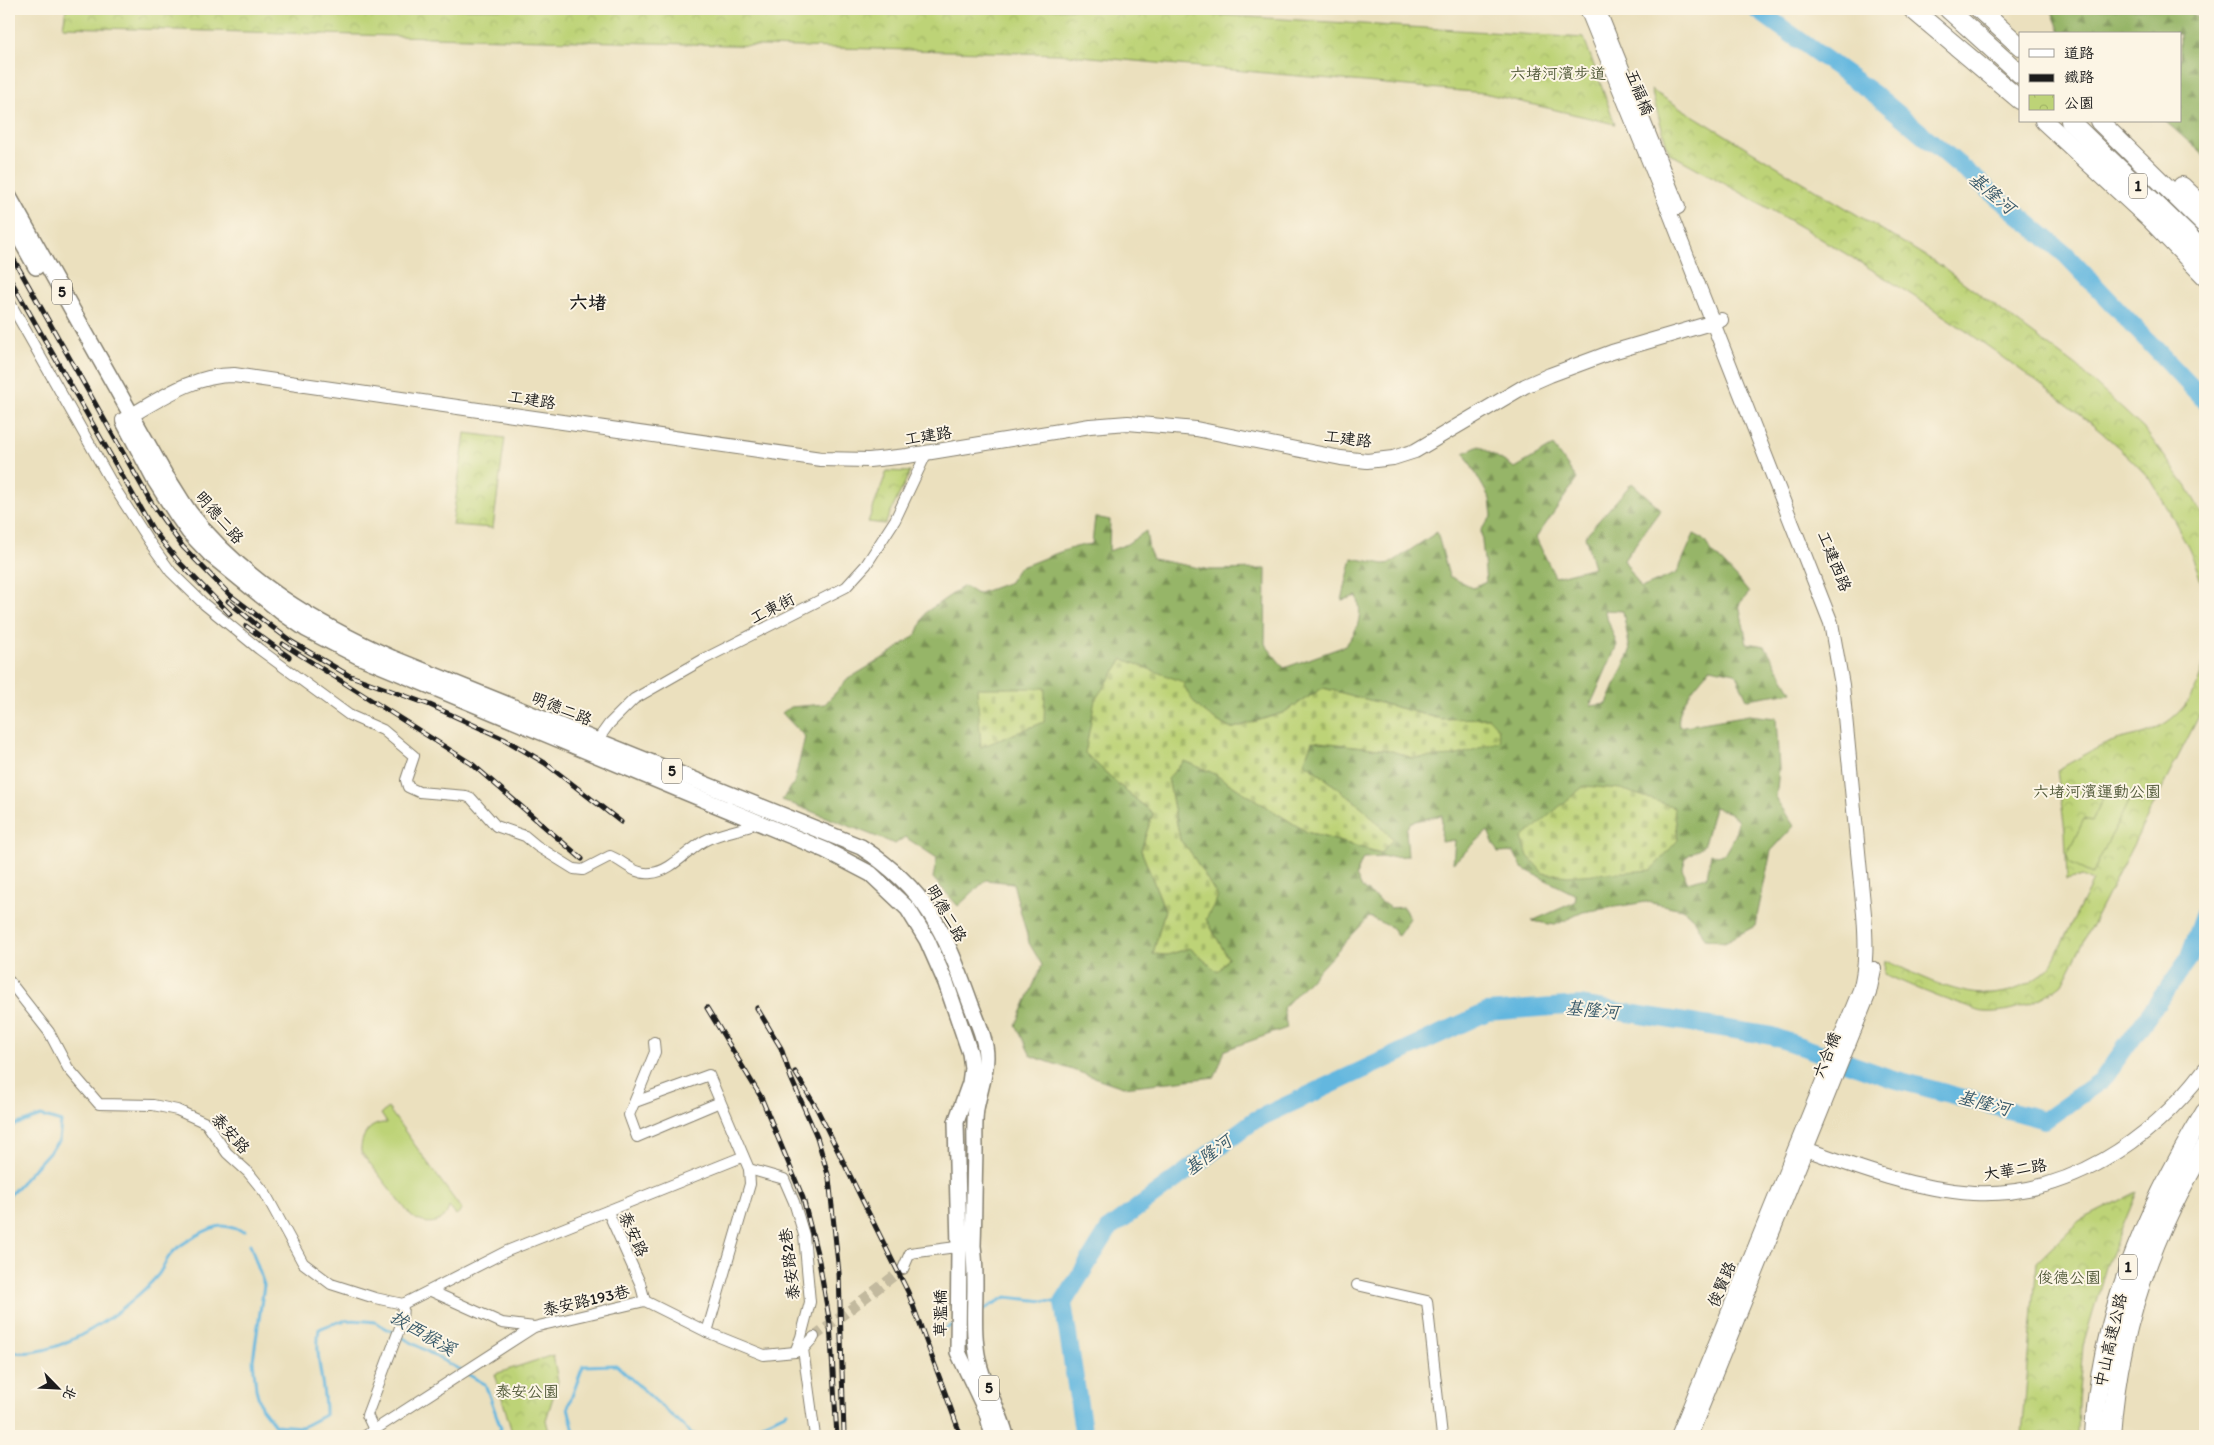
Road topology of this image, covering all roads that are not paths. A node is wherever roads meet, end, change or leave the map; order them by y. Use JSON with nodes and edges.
{"nodes":[{"id":1,"x":1587,"y":9,"type":"edge"},
{"id":2,"x":1598,"y":9,"type":"edge"},
{"id":3,"x":1912,"y":9,"type":"edge"},
{"id":4,"x":1948,"y":9,"type":"edge"},
{"id":5,"x":1979,"y":9,"type":"edge"},
{"id":6,"x":2019,"y":45,"type":"edge"},
{"id":7,"x":2019,"y":73,"type":"edge"},
{"id":8,"x":2019,"y":99,"type":"edge"},
{"id":9,"x":2045,"y":122,"type":"edge"},
{"id":10,"x":2071,"y":122,"type":"edge"},
{"id":11,"x":2100,"y":122,"type":"edge"},
{"id":12,"x":2108,"y":122,"type":"edge"},
{"id":13,"x":1665,"y":185,"type":"junction"},
{"id":14,"x":9,"y":197,"type":"edge"},
{"id":15,"x":2205,"y":208,"type":"edge"},
{"id":16,"x":9,"y":219,"type":"edge"},
{"id":17,"x":2205,"y":225,"type":"edge"},
{"id":18,"x":2205,"y":252,"type":"edge"},
{"id":19,"x":2205,"y":276,"type":"edge"},
{"id":20,"x":9,"y":302,"type":"edge"},
{"id":21,"x":1716,"y":322,"type":"junction"},
{"id":22,"x":111,"y":389,"type":"junction"},
{"id":23,"x":127,"y":418,"type":"junction"},
{"id":24,"x":927,"y":452,"type":"junction"},
{"id":25,"x":593,"y":747,"type":"junction"},
{"id":26,"x":748,"y":827,"type":"dead end"},
{"id":27,"x":1869,"y":972,"type":"joint"},
{"id":28,"x":9,"y":981,"type":"edge"},
{"id":29,"x":654,"y":1042,"type":"dead end"},
{"id":30,"x":2205,"y":1069,"type":"edge"},
{"id":31,"x":635,"y":1102,"type":"junction"},
{"id":32,"x":720,"y":1102,"type":"junction"},
{"id":33,"x":2205,"y":1112,"type":"edge"},
{"id":34,"x":1802,"y":1147,"type":"junction"},
{"id":35,"x":2205,"y":1147,"type":"edge"},
{"id":36,"x":742,"y":1157,"type":"junction"},
{"id":37,"x":749,"y":1169,"type":"junction"},
{"id":38,"x":608,"y":1212,"type":"junction"},
{"id":39,"x":1769,"y":1230,"type":"junction"},
{"id":40,"x":966,"y":1246,"type":"junction"},
{"id":41,"x":903,"y":1269,"type":"tunnel mouth"},
{"id":42,"x":957,"y":1274,"type":"joint"},
{"id":43,"x":1357,"y":1285,"type":"dead end"},
{"id":44,"x":431,"y":1291,"type":"junction"},
{"id":45,"x":645,"y":1301,"type":"junction"},
{"id":46,"x":403,"y":1304,"type":"junction"},
{"id":47,"x":534,"y":1327,"type":"junction"},
{"id":48,"x":707,"y":1332,"type":"junction"},
{"id":49,"x":814,"y":1337,"type":"tunnel mouth"},
{"id":50,"x":799,"y":1350,"type":"junction"},
{"id":51,"x":369,"y":1433,"type":"edge"},
{"id":52,"x":815,"y":1436,"type":"edge"},
{"id":53,"x":993,"y":1436,"type":"edge"},
{"id":54,"x":1006,"y":1436,"type":"edge"},
{"id":55,"x":1442,"y":1436,"type":"edge"},
{"id":56,"x":1678,"y":1436,"type":"edge"},
{"id":57,"x":1690,"y":1436,"type":"edge"},
{"id":58,"x":2094,"y":1436,"type":"edge"},
{"id":59,"x":2111,"y":1436,"type":"edge"}],
"edges":[{"from":1,"to":13,"type":"street","name":"五福橋"},
{"from":2,"to":13,"type":"street","name":"五福橋"},
{"from":3,"to":8,"type":"highway"},
{"from":4,"to":7,"type":"highway"},
{"from":5,"to":6,"type":"highway"},
{"from":9,"to":19,"type":"highway"},
{"from":10,"to":18,"type":"highway","number":"1"},
{"from":11,"to":17,"type":"highway","number":"1"},
{"from":12,"to":15,"type":"highway"},
{"from":13,"to":21,"type":"street","name":"工建西路"},
{"from":14,"to":22,"type":"main road","name":"明德二路","number":"5"},
{"from":16,"to":22,"type":"main road","name":"明德二路","number":"5"},
{"from":20,"to":26,"type":"street"},
{"from":21,"to":24,"type":"street","name":"工建路"},
{"from":21,"to":27,"type":"street","name":"工建西路"},
{"from":22,"to":23,"type":"main road","name":"明德二路","number":"5"},
{"from":23,"to":24,"type":"street","name":"工建路"},
{"from":23,"to":25,"type":"main road","name":"明德二路","number":"5"},
{"from":24,"to":25,"type":"street","name":"工東街"},
{"from":25,"to":40,"type":"main road","name":"明德二路","number":"5"},
{"from":27,"to":34,"type":"street","name":"六合橋"},
{"from":28,"to":46,"type":"street","name":"泰安路"},
{"from":29,"to":31,"type":"street"},
{"from":30,"to":34,"type":"street","name":"大華二路"},
{"from":31,"to":32,"type":"street"},
{"from":31,"to":32,"type":"street"},
{"from":32,"to":36,"type":"street"},
{"from":33,"to":58,"type":"highway","name":"中山高速公路","number":"1"},
{"from":34,"to":39,"type":"street","name":"俊賢路"},
{"from":35,"to":59,"type":"highway","name":"中山高速公路","number":"1"},
{"from":36,"to":37,"type":"street"},
{"from":36,"to":38,"type":"street"},
{"from":37,"to":48,"type":"street"},
{"from":37,"to":50,"type":"street","name":"泰安路2巷"},
{"from":38,"to":44,"type":"street","name":"泰安路"},
{"from":38,"to":45,"type":"street","name":"泰安路"},
{"from":39,"to":56,"type":"street","name":"俊賢路"},
{"from":39,"to":57,"type":"street","name":"俊賢路"},
{"from":40,"to":41,"type":"street"},
{"from":40,"to":42,"type":"main road","name":"明德二路","number":"5"},
{"from":40,"to":54,"type":"main road","name":"明德二路","number":"5"},
{"from":42,"to":53,"type":"main road","name":"草濫橋","number":"5"},
{"from":43,"to":55,"type":"street"},
{"from":44,"to":46,"type":"street","name":"泰安路"},
{"from":44,"to":47,"type":"street"},
{"from":45,"to":47,"type":"street","name":"泰安路193巷"},
{"from":45,"to":48,"type":"street"},
{"from":46,"to":51,"type":"street"},
{"from":47,"to":51,"type":"street"},
{"from":48,"to":50,"type":"street"},
{"from":49,"to":50,"type":"street"},
{"from":50,"to":52,"type":"street"}]}
